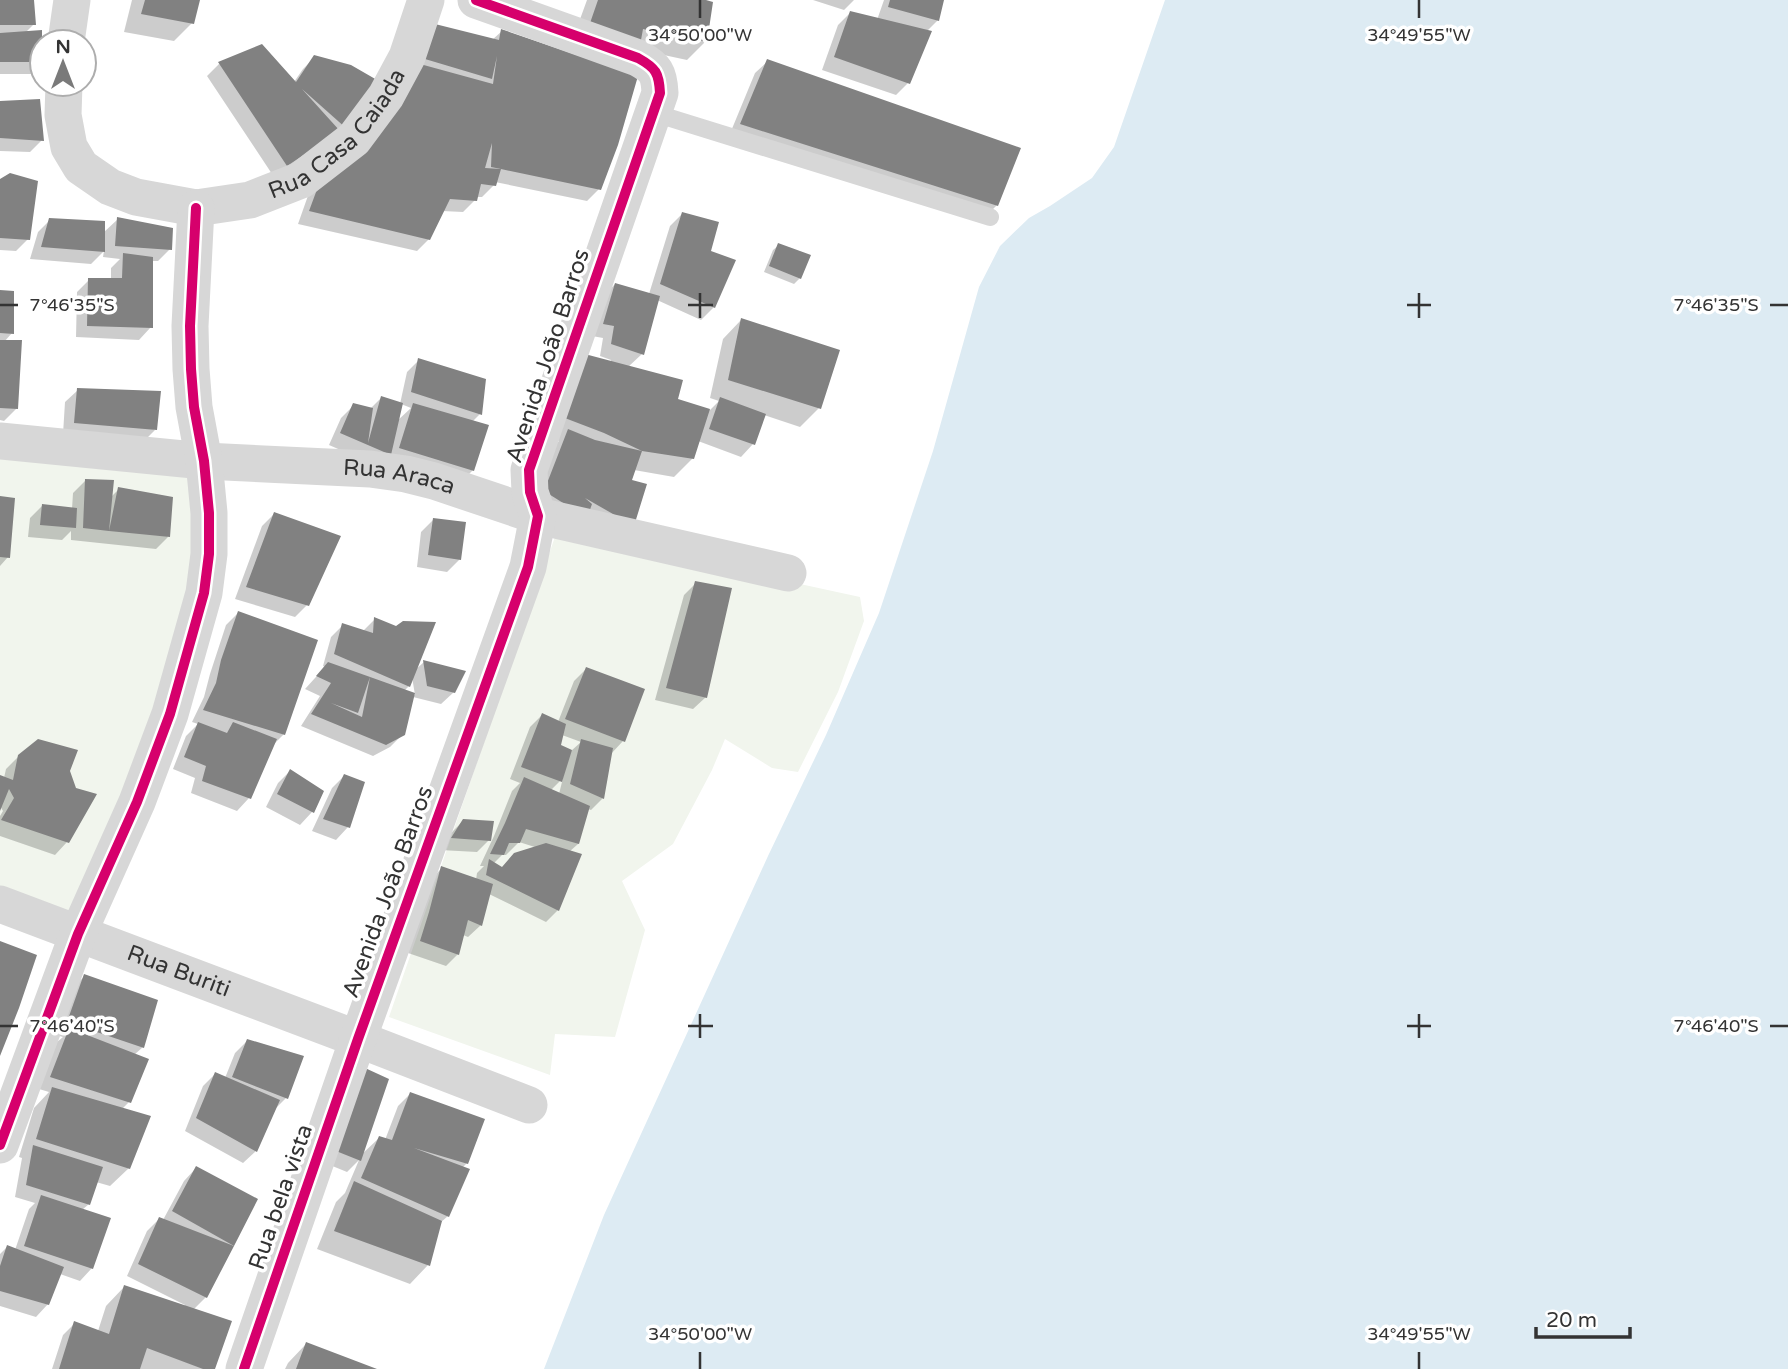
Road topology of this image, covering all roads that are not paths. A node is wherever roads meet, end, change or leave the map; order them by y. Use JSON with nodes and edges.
{"nodes":[{"id":1,"x":72,"y":0,"type":"edge"},
{"id":2,"x":426,"y":0,"type":"edge"},
{"id":3,"x":476,"y":0,"type":"edge"},
{"id":4,"x":513,"y":7,"type":"edge"},
{"id":5,"x":68,"y":28,"type":"edge"},
{"id":6,"x":64,"y":98,"type":"edge"},
{"id":7,"x":654,"y":113,"type":"junction"},
{"id":8,"x":197,"y":208,"type":"junction"},
{"id":9,"x":990,"y":217,"type":"dead end"},
{"id":10,"x":0,"y":441,"type":"edge"},
{"id":11,"x":204,"y":461,"type":"junction"},
{"id":12,"x":538,"y":516,"type":"junction"},
{"id":13,"x":789,"y":573,"type":"dead end"},
{"id":14,"x":0,"y":904,"type":"edge"},
{"id":15,"x":78,"y":934,"type":"junction"},
{"id":16,"x":358,"y":1039,"type":"junction"},
{"id":17,"x":529,"y":1105,"type":"dead end"},
{"id":18,"x":0,"y":1145,"type":"edge"},
{"id":19,"x":244,"y":1369,"type":"edge"}],
"edges":[{"from":1,"to":5,"type":"street"},
{"from":2,"to":8,"type":"street","name":"Rua Casa Caiada"},
{"from":3,"to":4,"type":"street"},
{"from":4,"to":7,"type":"street","name":"Avenida João Barros"},
{"from":6,"to":8,"type":"street","name":"Rua Casa Caiada"},
{"from":7,"to":9,"type":"lane"},
{"from":7,"to":12,"type":"street","name":"Avenida João Barros"},
{"from":8,"to":11,"type":"street"},
{"from":10,"to":11,"type":"street","name":"Rua Araca"},
{"from":11,"to":12,"type":"street","name":"Rua Araca"},
{"from":11,"to":15,"type":"street"},
{"from":12,"to":13,"type":"street","name":"Rua Araca"},
{"from":12,"to":16,"type":"street","name":"Avenida João Barros"},
{"from":14,"to":15,"type":"street","name":"Rua Buriti"},
{"from":15,"to":16,"type":"street","name":"Rua Buriti"},
{"from":15,"to":18,"type":"street"},
{"from":16,"to":17,"type":"street","name":"Rua Buriti"},
{"from":16,"to":19,"type":"street","name":"Rua bela vista"}]}
